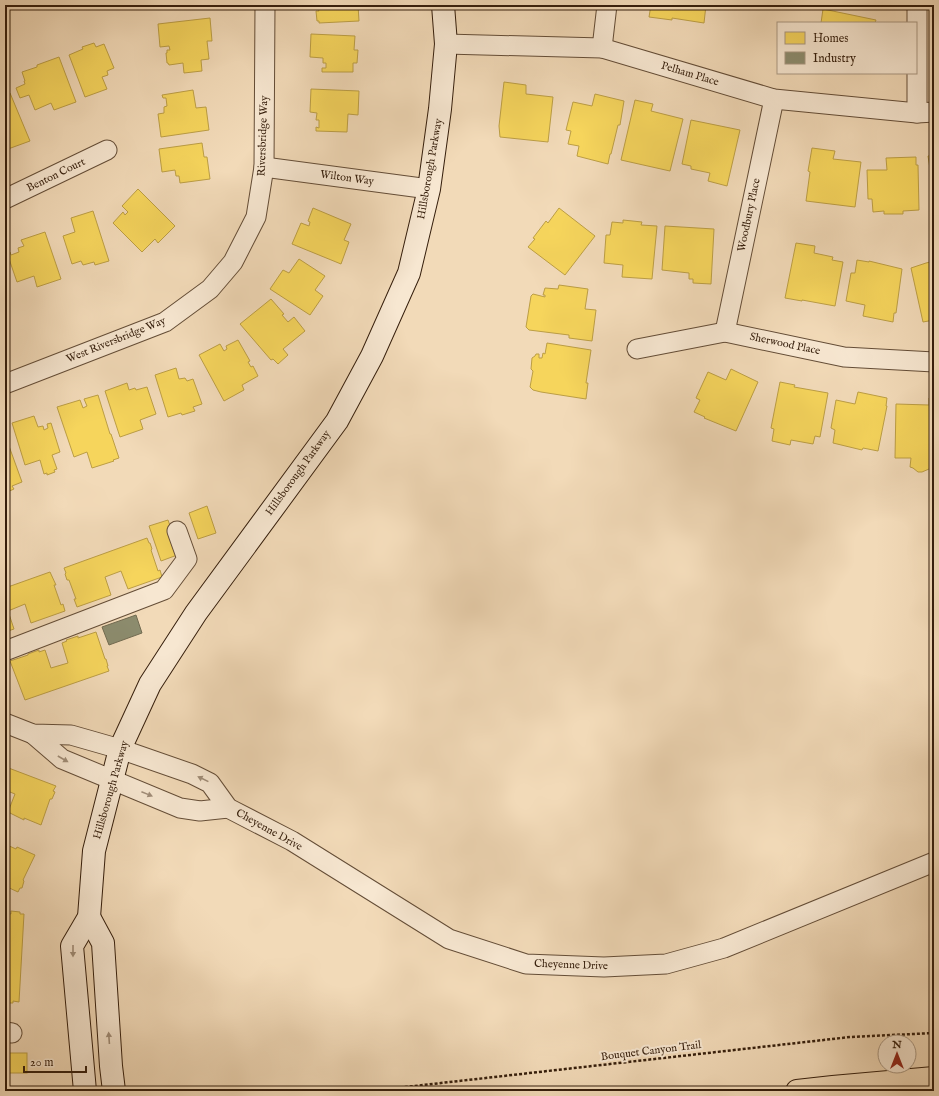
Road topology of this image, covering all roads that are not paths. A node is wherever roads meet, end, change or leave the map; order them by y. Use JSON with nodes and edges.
{"nodes":[{"id":1,"x":265,"y":5,"type":"edge"},
{"id":2,"x":444,"y":5,"type":"edge"},
{"id":3,"x":607,"y":5,"type":"edge"},
{"id":4,"x":917,"y":5,"type":"edge"},
{"id":5,"x":446,"y":44,"type":"junction"},
{"id":6,"x":602,"y":48,"type":"junction"},
{"id":7,"x":774,"y":99,"type":"junction"},
{"id":8,"x":925,"y":112,"type":"edge"},
{"id":9,"x":106,"y":150,"type":"dead end"},
{"id":10,"x":264,"y":167,"type":"junction"},
{"id":11,"x":429,"y":189,"type":"junction"},
{"id":12,"x":5,"y":200,"type":"edge"},
{"id":13,"x":233,"y":262,"type":"joint"},
{"id":14,"x":725,"y":332,"type":"junction"},
{"id":15,"x":637,"y":348,"type":"dead end"},
{"id":16,"x":934,"y":362,"type":"edge"},
{"id":17,"x":5,"y":384,"type":"edge"},
{"id":18,"x":177,"y":531,"type":"dead end"},
{"id":19,"x":5,"y":651,"type":"edge"},
{"id":20,"x":5,"y":723,"type":"edge"},
{"id":21,"x":33,"y":734,"type":"junction"},
{"id":22,"x":120,"y":749,"type":"junction"},
{"id":23,"x":111,"y":780,"type":"junction"},
{"id":24,"x":228,"y":808,"type":"junction"},
{"id":25,"x":934,"y":862,"type":"edge"},
{"id":26,"x":89,"y":917,"type":"junction"},
{"id":27,"x":934,"y":1078,"type":"edge"},
{"id":28,"x":85,"y":1091,"type":"edge"},
{"id":29,"x":114,"y":1091,"type":"edge"},
{"id":30,"x":797,"y":1091,"type":"edge"}],
"edges":[{"from":1,"to":10,"type":"street","name":"Riversbridge Way"},
{"from":2,"to":5,"type":"street","name":"Hillsborough Parkway"},
{"from":3,"to":6,"type":"street"},
{"from":4,"to":8,"type":"street"},
{"from":5,"to":6,"type":"street","name":"Pelham Place"},
{"from":5,"to":11,"type":"street","name":"Hillsborough Parkway"},
{"from":6,"to":7,"type":"street","name":"Pelham Place"},
{"from":7,"to":8,"type":"street","name":"Pelham Place"},
{"from":7,"to":14,"type":"street","name":"Woodbury Place"},
{"from":9,"to":12,"type":"street","name":"Benton Court"},
{"from":10,"to":11,"type":"street","name":"Wilton Way"},
{"from":10,"to":13,"type":"street","name":"Riversbridge Way"},
{"from":11,"to":22,"type":"street","name":"Hillsborough Parkway"},
{"from":13,"to":17,"type":"street","name":"West Riversbridge Way"},
{"from":14,"to":15,"type":"street","name":"Sherwood Place"},
{"from":14,"to":16,"type":"street","name":"Sherwood Place"},
{"from":18,"to":19,"type":"street"},
{"from":20,"to":21,"type":"street"},
{"from":21,"to":22,"type":"street","name":"Cheyenne Drive"},
{"from":21,"to":23,"type":"street","name":"Cheyenne Drive","one_way":true},
{"from":22,"to":23,"type":"street","name":"Hillsborough Parkway"},
{"from":24,"to":22,"type":"street","name":"Cheyenne Drive","one_way":true},
{"from":23,"to":24,"type":"street","name":"Cheyenne Drive","one_way":true},
{"from":23,"to":26,"type":"street","name":"Hillsborough Parkway"},
{"from":24,"to":25,"type":"street","name":"Cheyenne Drive"},
{"from":26,"to":28,"type":"street","name":"Hillsborough Parkway","one_way":true},
{"from":29,"to":26,"type":"street","one_way":true},
{"from":27,"to":30,"type":"main road"}]}
